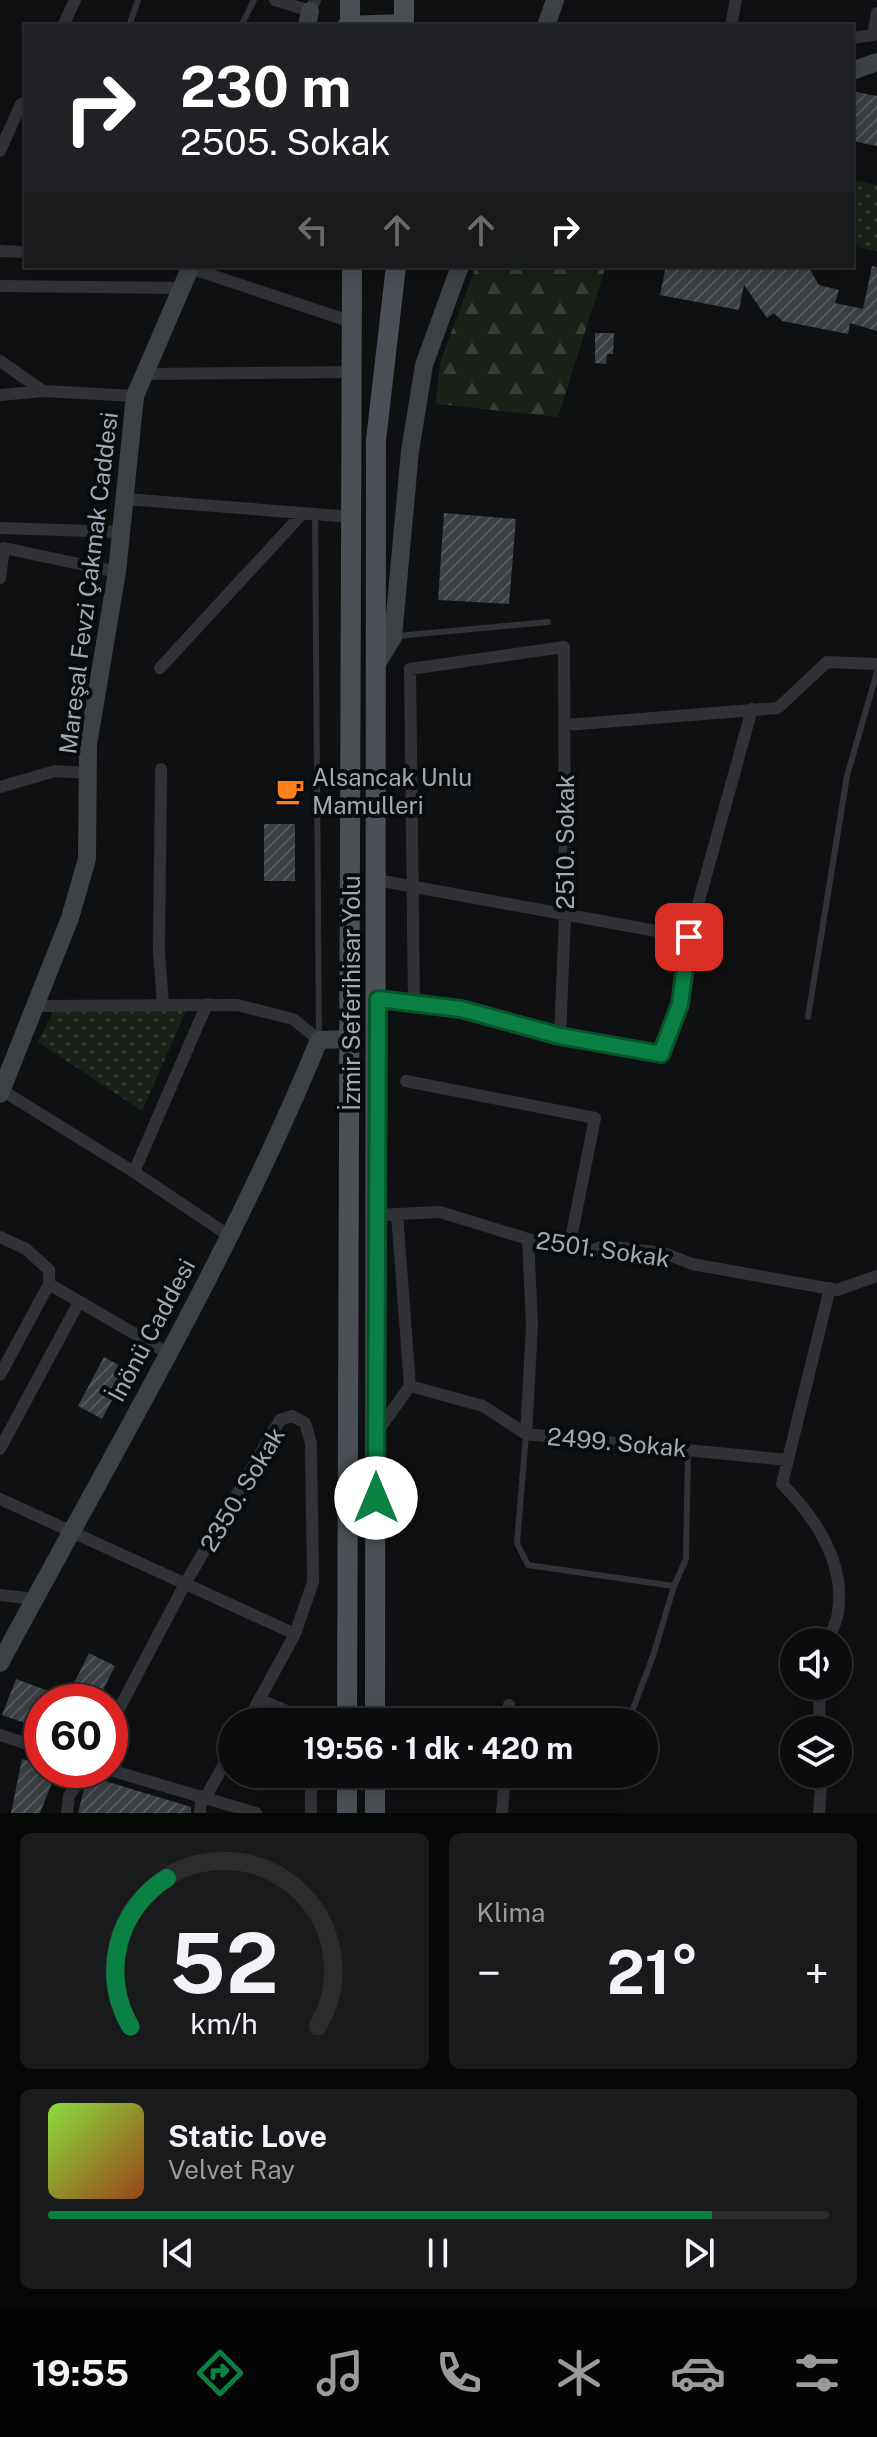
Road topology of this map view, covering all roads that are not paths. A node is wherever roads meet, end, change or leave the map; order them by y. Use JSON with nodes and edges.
{"nodes":[{"id":1,"x":75,"y":0,"type":"edge"},
{"id":2,"x":138,"y":0,"type":"edge"},
{"id":3,"x":254,"y":0,"type":"edge"},
{"id":4,"x":275,"y":0,"type":"edge"},
{"id":5,"x":350,"y":0,"type":"edge"},
{"id":6,"x":404,"y":0,"type":"edge"},
{"id":7,"x":555,"y":0,"type":"edge"},
{"id":8,"x":736,"y":0,"type":"edge"},
{"id":9,"x":311,"y":12,"type":"edge"},
{"id":10,"x":877,"y":13,"type":"edge"},
{"id":11,"x":64,"y":24,"type":"edge"},
{"id":12,"x":130,"y":24,"type":"edge"},
{"id":13,"x":242,"y":24,"type":"edge"},
{"id":14,"x":349,"y":24,"type":"edge"},
{"id":15,"x":404,"y":24,"type":"edge"},
{"id":16,"x":547,"y":24,"type":"edge"},
{"id":17,"x":731,"y":24,"type":"edge"},
{"id":18,"x":875,"y":35,"type":"edge"},
{"id":19,"x":854,"y":38,"type":"edge"},
{"id":20,"x":877,"y":62,"type":"edge"},
{"id":21,"x":854,"y":70,"type":"edge"},
{"id":22,"x":21,"y":104,"type":"dead end"},
{"id":23,"x":0,"y":151,"type":"edge"},
{"id":24,"x":0,"y":251,"type":"edge"},
{"id":25,"x":24,"y":252,"type":"edge"},
{"id":26,"x":191,"y":268,"type":"edge"},
{"id":27,"x":194,"y":268,"type":"edge"},
{"id":28,"x":352,"y":268,"type":"edge"},
{"id":29,"x":396,"y":268,"type":"edge"},
{"id":30,"x":459,"y":268,"type":"edge"},
{"id":31,"x":0,"y":286,"type":"edge"},
{"id":32,"x":182,"y":288,"type":"junction"},
{"id":33,"x":352,"y":322,"type":"junction"},
{"id":34,"x":0,"y":361,"type":"edge"},
{"id":35,"x":352,"y":372,"type":"junction"},
{"id":36,"x":145,"y":374,"type":"junction"},
{"id":37,"x":43,"y":391,"type":"junction"},
{"id":38,"x":0,"y":395,"type":"edge"},
{"id":39,"x":135,"y":396,"type":"junction"},
{"id":40,"x":126,"y":499,"type":"junction"},
{"id":41,"x":308,"y":514,"type":"junction"},
{"id":42,"x":352,"y":517,"type":"junction"},
{"id":43,"x":0,"y":528,"type":"edge"},
{"id":44,"x":122,"y":532,"type":"junction"},
{"id":45,"x":117,"y":572,"type":"junction"},
{"id":46,"x":0,"y":578,"type":"edge"},
{"id":47,"x":548,"y":622,"type":"dead end"},
{"id":48,"x":393,"y":637,"type":"junction"},
{"id":49,"x":877,"y":664,"type":"edge"},
{"id":50,"x":376,"y":665,"type":"junction"},
{"id":51,"x":160,"y":668,"type":"dead end"},
{"id":52,"x":877,"y":672,"type":"edge"},
{"id":53,"x":752,"y":709,"type":"junction"},
{"id":54,"x":566,"y":725,"type":"junction"},
{"id":55,"x":161,"y":769,"type":"dead end"},
{"id":56,"x":90,"y":773,"type":"junction"},
{"id":57,"x":0,"y":787,"type":"edge"},
{"id":58,"x":377,"y":880,"type":"junction"},
{"id":59,"x":414,"y":888,"type":"junction"},
{"id":60,"x":565,"y":917,"type":"junction"},
{"id":61,"x":689,"y":937,"type":"junction"},
{"id":62,"x":378,"y":999,"type":"junction"},
{"id":63,"x":414,"y":1002,"type":"junction"},
{"id":64,"x":163,"y":1004,"type":"junction"},
{"id":65,"x":207,"y":1004,"type":"junction"},
{"id":66,"x":35,"y":1006,"type":"junction"},
{"id":67,"x":808,"y":1017,"type":"dead end"},
{"id":68,"x":560,"y":1036,"type":"junction"},
{"id":69,"x":348,"y":1039,"type":"junction"},
{"id":70,"x":319,"y":1040,"type":"junction"},
{"id":71,"x":406,"y":1081,"type":"dead end"},
{"id":72,"x":1,"y":1091,"type":"edge"},
{"id":73,"x":134,"y":1172,"type":"junction"},
{"id":74,"x":387,"y":1215,"type":"junction"},
{"id":75,"x":228,"y":1235,"type":"junction"},
{"id":76,"x":0,"y":1237,"type":"edge"},
{"id":77,"x":528,"y":1239,"type":"junction"},
{"id":78,"x":569,"y":1248,"type":"junction"},
{"id":79,"x":877,"y":1276,"type":"edge"},
{"id":80,"x":49,"y":1284,"type":"junction"},
{"id":81,"x":830,"y":1288,"type":"junction"},
{"id":82,"x":79,"y":1302,"type":"junction"},
{"id":83,"x":166,"y":1352,"type":"junction"},
{"id":84,"x":0,"y":1375,"type":"edge"},
{"id":85,"x":410,"y":1386,"type":"junction"},
{"id":86,"x":376,"y":1434,"type":"junction"},
{"id":87,"x":526,"y":1434,"type":"junction"},
{"id":88,"x":0,"y":1449,"type":"edge"},
{"id":89,"x":688,"y":1449,"type":"junction"},
{"id":90,"x":788,"y":1460,"type":"junction"},
{"id":91,"x":0,"y":1499,"type":"edge"},
{"id":92,"x":70,"y":1533,"type":"junction"},
{"id":93,"x":185,"y":1584,"type":"junction"},
{"id":94,"x":674,"y":1586,"type":"junction"},
{"id":95,"x":0,"y":1595,"type":"edge"},
{"id":96,"x":34,"y":1599,"type":"junction"},
{"id":97,"x":832,"y":1628,"type":"edge"},
{"id":98,"x":295,"y":1634,"type":"junction"},
{"id":99,"x":0,"y":1663,"type":"edge"},
{"id":100,"x":128,"y":1692,"type":"edge"},
{"id":101,"x":259,"y":1699,"type":"junction"},
{"id":102,"x":509,"y":1705,"type":"dead end"},
{"id":103,"x":254,"y":1708,"type":"edge"},
{"id":104,"x":281,"y":1708,"type":"edge"},
{"id":105,"x":347,"y":1708,"type":"edge"},
{"id":106,"x":375,"y":1708,"type":"edge"},
{"id":107,"x":509,"y":1708,"type":"edge"},
{"id":108,"x":633,"y":1708,"type":"edge"},
{"id":109,"x":0,"y":1735,"type":"edge"},
{"id":110,"x":24,"y":1743,"type":"edge"},
{"id":111,"x":218,"y":1773,"type":"edge"},
{"id":112,"x":128,"y":1775,"type":"edge"},
{"id":113,"x":74,"y":1788,"type":"edge"},
{"id":114,"x":311,"y":1788,"type":"edge"},
{"id":115,"x":347,"y":1788,"type":"edge"},
{"id":116,"x":375,"y":1788,"type":"edge"},
{"id":117,"x":504,"y":1788,"type":"edge"},
{"id":118,"x":821,"y":1788,"type":"edge"},
{"id":119,"x":204,"y":1797,"type":"junction"},
{"id":120,"x":67,"y":1813,"type":"edge"},
{"id":121,"x":200,"y":1813,"type":"edge"},
{"id":122,"x":256,"y":1813,"type":"edge"},
{"id":123,"x":311,"y":1813,"type":"edge"},
{"id":124,"x":347,"y":1813,"type":"edge"},
{"id":125,"x":375,"y":1813,"type":"edge"},
{"id":126,"x":502,"y":1813,"type":"edge"},
{"id":127,"x":819,"y":1813,"type":"edge"}],
"edges":[{"from":1,"to":11,"type":"street"},
{"from":2,"to":12,"type":"lane"},
{"from":3,"to":13,"type":"lane"},
{"from":4,"to":9,"type":"street"},
{"from":5,"to":14,"type":"main road"},
{"from":6,"to":15,"type":"main road"},
{"from":7,"to":16,"type":"street"},
{"from":8,"to":17,"type":"street"},
{"from":10,"to":18,"type":"street"},
{"from":18,"to":19,"type":"street"},
{"from":20,"to":21,"type":"street"},
{"from":22,"to":23,"type":"street"},
{"from":24,"to":25,"type":"street"},
{"from":26,"to":32,"type":"street","name":"Mareşal Fevzi Çakmak Caddesi"},
{"from":27,"to":33,"type":"street"},
{"from":28,"to":33,"type":"main road","name":"İzmir Seferihisar Yolu"},
{"from":29,"to":50,"type":"main road","name":"İzmir Seferihisar Yolu"},
{"from":30,"to":48,"type":"street"},
{"from":31,"to":32,"type":"street"},
{"from":32,"to":36,"type":"street","name":"Mareşal Fevzi Çakmak Caddesi"},
{"from":33,"to":35,"type":"main road","name":"İzmir Seferihisar Yolu"},
{"from":34,"to":37,"type":"street"},
{"from":35,"to":36,"type":"street"},
{"from":35,"to":42,"type":"main road","name":"İzmir Seferihisar Yolu"},
{"from":36,"to":39,"type":"street","name":"Mareşal Fevzi Çakmak Caddesi"},
{"from":37,"to":38,"type":"street"},
{"from":37,"to":39,"type":"street"},
{"from":39,"to":40,"type":"street","name":"Mareşal Fevzi Çakmak Caddesi"},
{"from":40,"to":41,"type":"street"},
{"from":40,"to":44,"type":"street","name":"Mareşal Fevzi Çakmak Caddesi"},
{"from":41,"to":42,"type":"street"},
{"from":41,"to":51,"type":"street"},
{"from":41,"to":70,"type":"lane"},
{"from":42,"to":69,"type":"main road","name":"İzmir Seferihisar Yolu"},
{"from":43,"to":44,"type":"street"},
{"from":44,"to":45,"type":"street","name":"Mareşal Fevzi Çakmak Caddesi"},
{"from":45,"to":46,"type":"street"},
{"from":45,"to":56,"type":"street","name":"Mareşal Fevzi Çakmak Caddesi"},
{"from":47,"to":48,"type":"lane"},
{"from":48,"to":50,"type":"street"},
{"from":49,"to":53,"type":"street"},
{"from":50,"to":58,"type":"main road","name":"İzmir Seferihisar Yolu"},
{"from":52,"to":67,"type":"lane"},
{"from":53,"to":54,"type":"street"},
{"from":53,"to":61,"type":"street"},
{"from":54,"to":59,"type":"street","name":"2510. Sokak"},
{"from":54,"to":60,"type":"street","name":"2510. Sokak"},
{"from":55,"to":64,"type":"street"},
{"from":56,"to":57,"type":"street"},
{"from":56,"to":66,"type":"street","name":"Mareşal Fevzi Çakmak Caddesi"},
{"from":58,"to":59,"type":"street"},
{"from":58,"to":62,"type":"main road","name":"İzmir Seferihisar Yolu"},
{"from":59,"to":60,"type":"street"},
{"from":59,"to":63,"type":"street"},
{"from":60,"to":61,"type":"street"},
{"from":60,"to":68,"type":"street","name":"2510. Sokak"},
{"from":61,"to":68,"type":"street"},
{"from":62,"to":63,"type":"street"},
{"from":62,"to":74,"type":"main road","name":"İzmir Seferihisar Yolu"},
{"from":63,"to":68,"type":"street"},
{"from":64,"to":65,"type":"street"},
{"from":64,"to":66,"type":"street"},
{"from":65,"to":70,"type":"street"},
{"from":65,"to":73,"type":"street"},
{"from":66,"to":72,"type":"street","name":"Mareşal Fevzi Çakmak Caddesi"},
{"from":69,"to":70,"type":"street"},
{"from":69,"to":105,"type":"main road","name":"İzmir Seferihisar Yolu"},
{"from":70,"to":75,"type":"street","name":"İnönü Caddesi"},
{"from":71,"to":78,"type":"street"},
{"from":72,"to":73,"type":"street"},
{"from":73,"to":75,"type":"street"},
{"from":74,"to":77,"type":"street","name":"2501. Sokak"},
{"from":74,"to":85,"type":"street"},
{"from":74,"to":86,"type":"main road","name":"İzmir Seferihisar Yolu"},
{"from":75,"to":83,"type":"street","name":"İnönü Caddesi"},
{"from":76,"to":80,"type":"street"},
{"from":77,"to":78,"type":"street","name":"2501. Sokak"},
{"from":77,"to":87,"type":"street"},
{"from":78,"to":81,"type":"street","name":"2501. Sokak"},
{"from":79,"to":81,"type":"street"},
{"from":80,"to":82,"type":"street"},
{"from":80,"to":84,"type":"street"},
{"from":81,"to":90,"type":"street"},
{"from":82,"to":83,"type":"street"},
{"from":82,"to":88,"type":"street"},
{"from":83,"to":92,"type":"street","name":"İnönü Caddesi"},
{"from":85,"to":86,"type":"street"},
{"from":85,"to":87,"type":"street","name":"2499. Sokak"},
{"from":86,"to":106,"type":"main road","name":"İzmir Seferihisar Yolu"},
{"from":87,"to":89,"type":"street","name":"2499. Sokak"},
{"from":87,"to":94,"type":"lane"},
{"from":89,"to":90,"type":"street","name":"2499. Sokak"},
{"from":89,"to":94,"type":"lane"},
{"from":90,"to":97,"type":"street"},
{"from":91,"to":92,"type":"street"},
{"from":92,"to":93,"type":"street"},
{"from":92,"to":96,"type":"street","name":"İnönü Caddesi"},
{"from":93,"to":98,"type":"street"},
{"from":93,"to":98,"type":"street","name":"2350. Sokak"},
{"from":93,"to":100,"type":"street","name":"2350. Sokak"},
{"from":94,"to":108,"type":"lane"},
{"from":95,"to":96,"type":"street"},
{"from":96,"to":99,"type":"street","name":"İnönü Caddesi"},
{"from":98,"to":101,"type":"street","name":"2350. Sokak"},
{"from":101,"to":103,"type":"street","name":"2350. Sokak"},
{"from":101,"to":104,"type":"street"},
{"from":102,"to":107,"type":"street"},
{"from":109,"to":110,"type":"street"},
{"from":111,"to":119,"type":"street"},
{"from":112,"to":119,"type":"street"},
{"from":113,"to":120,"type":"street"},
{"from":114,"to":123,"type":"street"},
{"from":115,"to":124,"type":"main road"},
{"from":116,"to":125,"type":"main road"},
{"from":117,"to":126,"type":"street"},
{"from":118,"to":127,"type":"street"},
{"from":119,"to":121,"type":"street"},
{"from":119,"to":122,"type":"street"}]}
